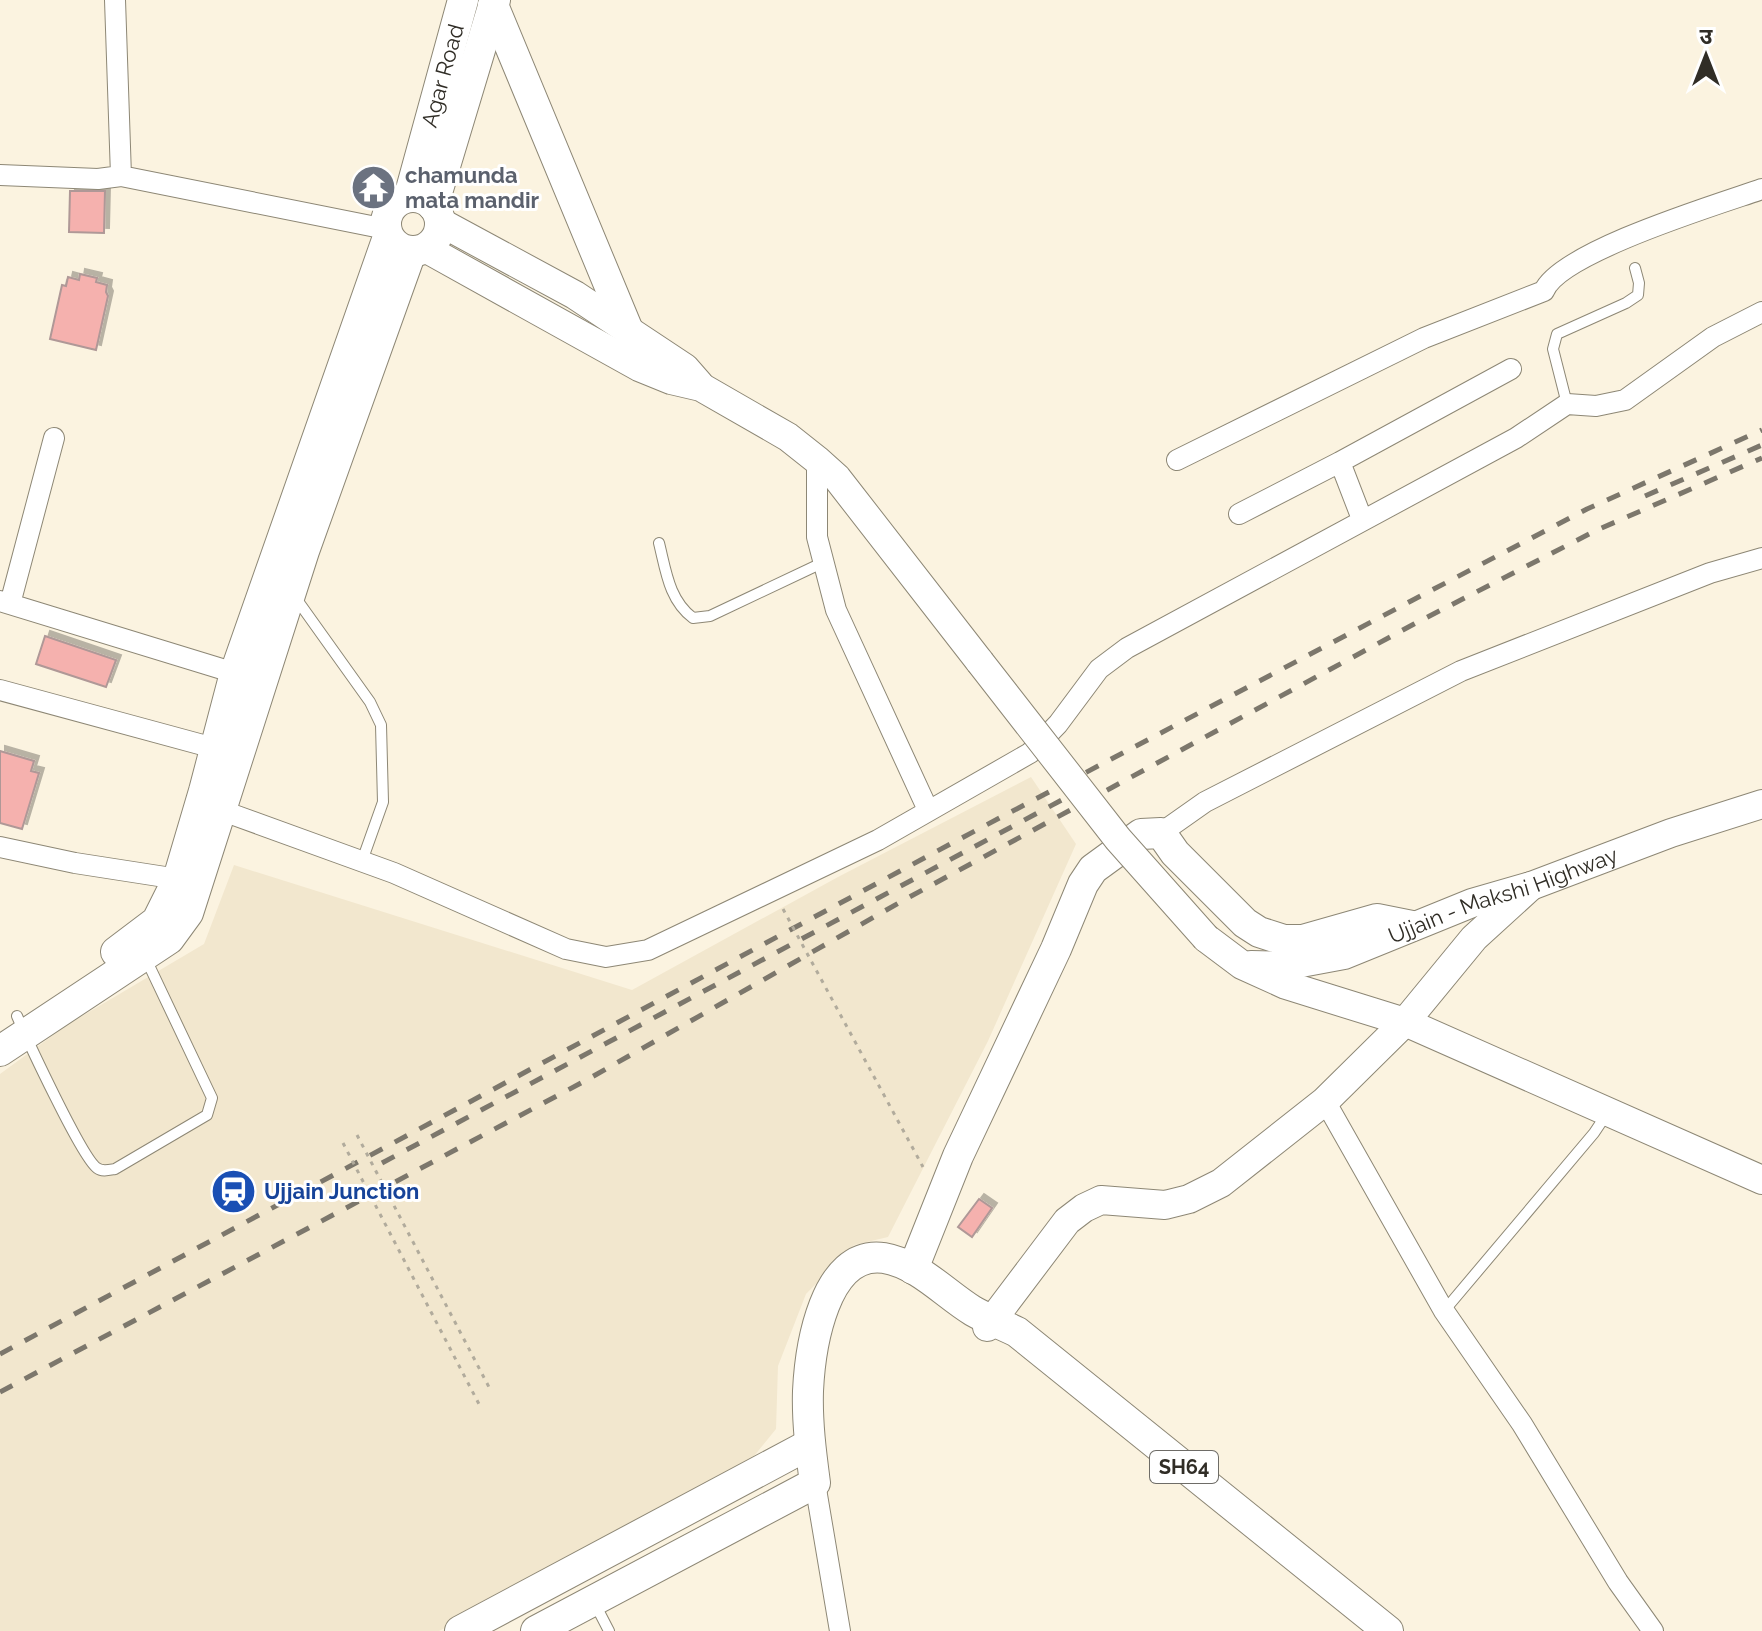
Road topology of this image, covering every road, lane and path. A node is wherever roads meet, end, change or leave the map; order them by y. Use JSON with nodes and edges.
{"nodes":[{"id":1,"x":115,"y":0,"type":"edge"},
{"id":2,"x":463,"y":0,"type":"edge"},
{"id":3,"x":494,"y":3,"type":"edge"},
{"id":4,"x":0,"y":175,"type":"edge"},
{"id":5,"x":121,"y":176,"type":"junction"},
{"id":6,"x":1762,"y":189,"type":"edge"},
{"id":7,"x":427,"y":208,"type":"junction"},
{"id":8,"x":403,"y":241,"type":"junction"},
{"id":9,"x":1635,"y":268,"type":"dead end"},
{"id":10,"x":1762,"y":312,"type":"edge"},
{"id":11,"x":627,"y":328,"type":"junction"},
{"id":12,"x":1511,"y":369,"type":"dead end"},
{"id":13,"x":701,"y":387,"type":"junction"},
{"id":14,"x":1567,"y":404,"type":"junction"},
{"id":15,"x":54,"y":438,"type":"dead end"},
{"id":16,"x":817,"y":460,"type":"junction"},
{"id":17,"x":1177,"y":460,"type":"dead end"},
{"id":18,"x":1340,"y":462,"type":"junction"},
{"id":19,"x":1239,"y":514,"type":"dead end"},
{"id":20,"x":1362,"y":519,"type":"junction"},
{"id":21,"x":659,"y":543,"type":"dead end"},
{"id":22,"x":1762,"y":558,"type":"edge"},
{"id":23,"x":822,"y":563,"type":"junction"},
{"id":24,"x":292,"y":592,"type":"junction"},
{"id":25,"x":5,"y":603,"type":"edge"},
{"id":26,"x":235,"y":673,"type":"junction"},
{"id":27,"x":0,"y":690,"type":"edge"},
{"id":28,"x":228,"y":752,"type":"junction"},
{"id":29,"x":1762,"y":804,"type":"edge"},
{"id":30,"x":928,"y":810,"type":"junction"},
{"id":31,"x":223,"y":811,"type":"junction"},
{"id":32,"x":1161,"y":833,"type":"junction"},
{"id":33,"x":0,"y":847,"type":"edge"},
{"id":34,"x":362,"y":861,"type":"junction"},
{"id":35,"x":178,"y":879,"type":"junction"},
{"id":36,"x":1531,"y":886,"type":"junction"},
{"id":37,"x":783,"y":909,"type":"dead end"},
{"id":38,"x":1412,"y":926,"type":"junction"},
{"id":39,"x":140,"y":948,"type":"junction"},
{"id":40,"x":1242,"y":965,"type":"junction"},
{"id":41,"x":1405,"y":1022,"type":"junction"},
{"id":42,"x":10,"y":1032,"type":"edge"},
{"id":43,"x":1325,"y":1101,"type":"junction"},
{"id":44,"x":1608,"y":1112,"type":"junction"},
{"id":45,"x":357,"y":1135,"type":"dead end"},
{"id":46,"x":343,"y":1143,"type":"dead end"},
{"id":47,"x":923,"y":1167,"type":"dead end"},
{"id":48,"x":1762,"y":1180,"type":"edge"},
{"id":49,"x":913,"y":1269,"type":"junction"},
{"id":50,"x":1444,"y":1311,"type":"junction"},
{"id":51,"x":984,"y":1320,"type":"junction"},
{"id":52,"x":490,"y":1389,"type":"dead end"},
{"id":53,"x":480,"y":1406,"type":"dead end"},
{"id":54,"x":810,"y":1444,"type":"junction"},
{"id":55,"x":815,"y":1483,"type":"junction"},
{"id":56,"x":593,"y":1600,"type":"junction"},
{"id":57,"x":460,"y":1631,"type":"edge"},
{"id":58,"x":536,"y":1631,"type":"edge"},
{"id":59,"x":609,"y":1631,"type":"edge"},
{"id":60,"x":840,"y":1631,"type":"edge"},
{"id":61,"x":1365,"y":1631,"type":"edge"},
{"id":62,"x":1388,"y":1631,"type":"edge"},
{"id":63,"x":1653,"y":1631,"type":"edge"}],
"edges":[{"from":1,"to":5,"type":"street"},
{"from":2,"to":7,"type":"main road","name":"Agar Road"},
{"from":3,"to":7,"type":"main road"},
{"from":3,"to":11,"type":"main road"},
{"from":4,"to":5,"type":"street"},
{"from":5,"to":8,"type":"street"},
{"from":6,"to":17,"type":"street"},
{"from":7,"to":8,"type":"main road","name":"Agar Road"},
{"from":7,"to":8,"type":"main road","name":"Agar Road"},
{"from":7,"to":11,"type":"main road"},
{"from":8,"to":13,"type":"main road"},
{"from":8,"to":24,"type":"main road"},
{"from":8,"to":26,"type":"main road"},
{"from":9,"to":14,"type":"lane"},
{"from":10,"to":14,"type":"street"},
{"from":11,"to":13,"type":"main road"},
{"from":12,"to":18,"type":"street"},
{"from":13,"to":16,"type":"main road"},
{"from":14,"to":20,"type":"street"},
{"from":15,"to":25,"type":"street"},
{"from":16,"to":23,"type":"street"},
{"from":16,"to":40,"type":"main road","bridge":true},
{"from":18,"to":19,"type":"street"},
{"from":18,"to":20,"type":"street"},
{"from":20,"to":30,"type":"street"},
{"from":21,"to":23,"type":"lane"},
{"from":22,"to":32,"type":"street"},
{"from":23,"to":30,"type":"street"},
{"from":24,"to":28,"type":"main road"},
{"from":24,"to":34,"type":"lane"},
{"from":25,"to":26,"type":"street"},
{"from":26,"to":28,"type":"main road"},
{"from":27,"to":28,"type":"street"},
{"from":28,"to":31,"type":"main road"},
{"from":28,"to":35,"type":"main road"},
{"from":29,"to":36,"type":"main road","name":"Ujjain - Makshi Highway"},
{"from":30,"to":34,"type":"street"},
{"from":31,"to":34,"type":"street"},
{"from":31,"to":39,"type":"main road"},
{"from":32,"to":38,"type":"main road"},
{"from":32,"to":49,"type":"main road"},
{"from":33,"to":35,"type":"street"},
{"from":35,"to":39,"type":"main road"},
{"from":36,"to":38,"type":"main road","name":"Ujjain - Makshi Highway"},
{"from":36,"to":41,"type":"main road"},
{"from":37,"to":47,"type":"path","bridge":true},
{"from":38,"to":40,"type":"main road","name":"Ujjain - Makshi Highway"},
{"from":39,"to":42,"type":"main road"},
{"from":39,"to":42,"type":"lane"},
{"from":40,"to":41,"type":"main road"},
{"from":41,"to":43,"type":"main road"},
{"from":41,"to":44,"type":"main road"},
{"from":43,"to":50,"type":"street"},
{"from":43,"to":51,"type":"main road"},
{"from":44,"to":48,"type":"main road"},
{"from":44,"to":50,"type":"lane"},
{"from":45,"to":52,"type":"path","bridge":true},
{"from":46,"to":53,"type":"path","bridge":true},
{"from":49,"to":51,"type":"main road","number":"SH64"},
{"from":49,"to":54,"type":"main road","number":"SH64"},
{"from":50,"to":63,"type":"street"},
{"from":51,"to":61,"type":"main road","number":"SH64"},
{"from":51,"to":62,"type":"main road","number":"SH64"},
{"from":54,"to":55,"type":"main road","number":"SH64"},
{"from":54,"to":57,"type":"main road"},
{"from":55,"to":56,"type":"main road"},
{"from":55,"to":60,"type":"street"},
{"from":56,"to":58,"type":"main road"},
{"from":56,"to":59,"type":"lane"}]}
